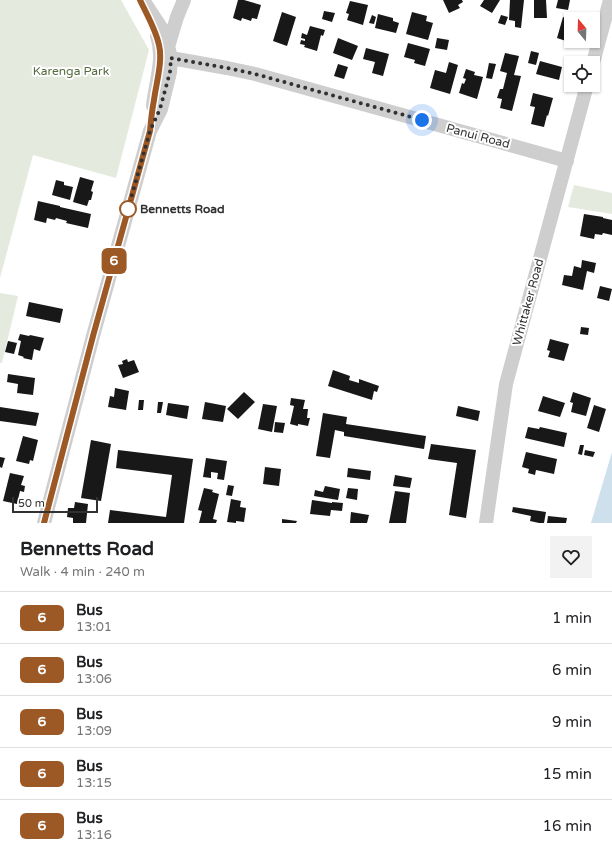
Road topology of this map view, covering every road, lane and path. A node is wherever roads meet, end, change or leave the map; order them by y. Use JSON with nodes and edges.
{"nodes":[{"id":1,"x":142,"y":0,"type":"edge"},
{"id":2,"x":185,"y":0,"type":"edge"},
{"id":3,"x":610,"y":0,"type":"edge"},
{"id":4,"x":176,"y":17,"type":"junction"},
{"id":5,"x":156,"y":19,"type":"junction"},
{"id":6,"x":167,"y":48,"type":"junction"},
{"id":7,"x":595,"y":56,"type":"edge"},
{"id":8,"x":585,"y":92,"type":"edge"},
{"id":9,"x":150,"y":131,"type":"junction"},
{"id":10,"x":567,"y":161,"type":"junction"},
{"id":11,"x":44,"y":523,"type":"edge"},
{"id":12,"x":486,"y":523,"type":"edge"}],
"edges":[{"from":1,"to":5,"type":"street"},
{"from":1,"to":6,"type":"street"},
{"from":2,"to":4,"type":"street"},
{"from":2,"to":6,"type":"street"},
{"from":3,"to":7,"type":"street"},
{"from":4,"to":5,"type":"street"},
{"from":4,"to":6,"type":"street"},
{"from":5,"to":6,"type":"street"},
{"from":6,"to":9,"type":"street"},
{"from":6,"to":9,"type":"street"},
{"from":6,"to":10,"type":"street","name":"Panui Road"},
{"from":8,"to":10,"type":"street","name":"Whittaker Road"},
{"from":9,"to":11,"type":"street"},
{"from":10,"to":12,"type":"street","name":"Whittaker Road"}]}
